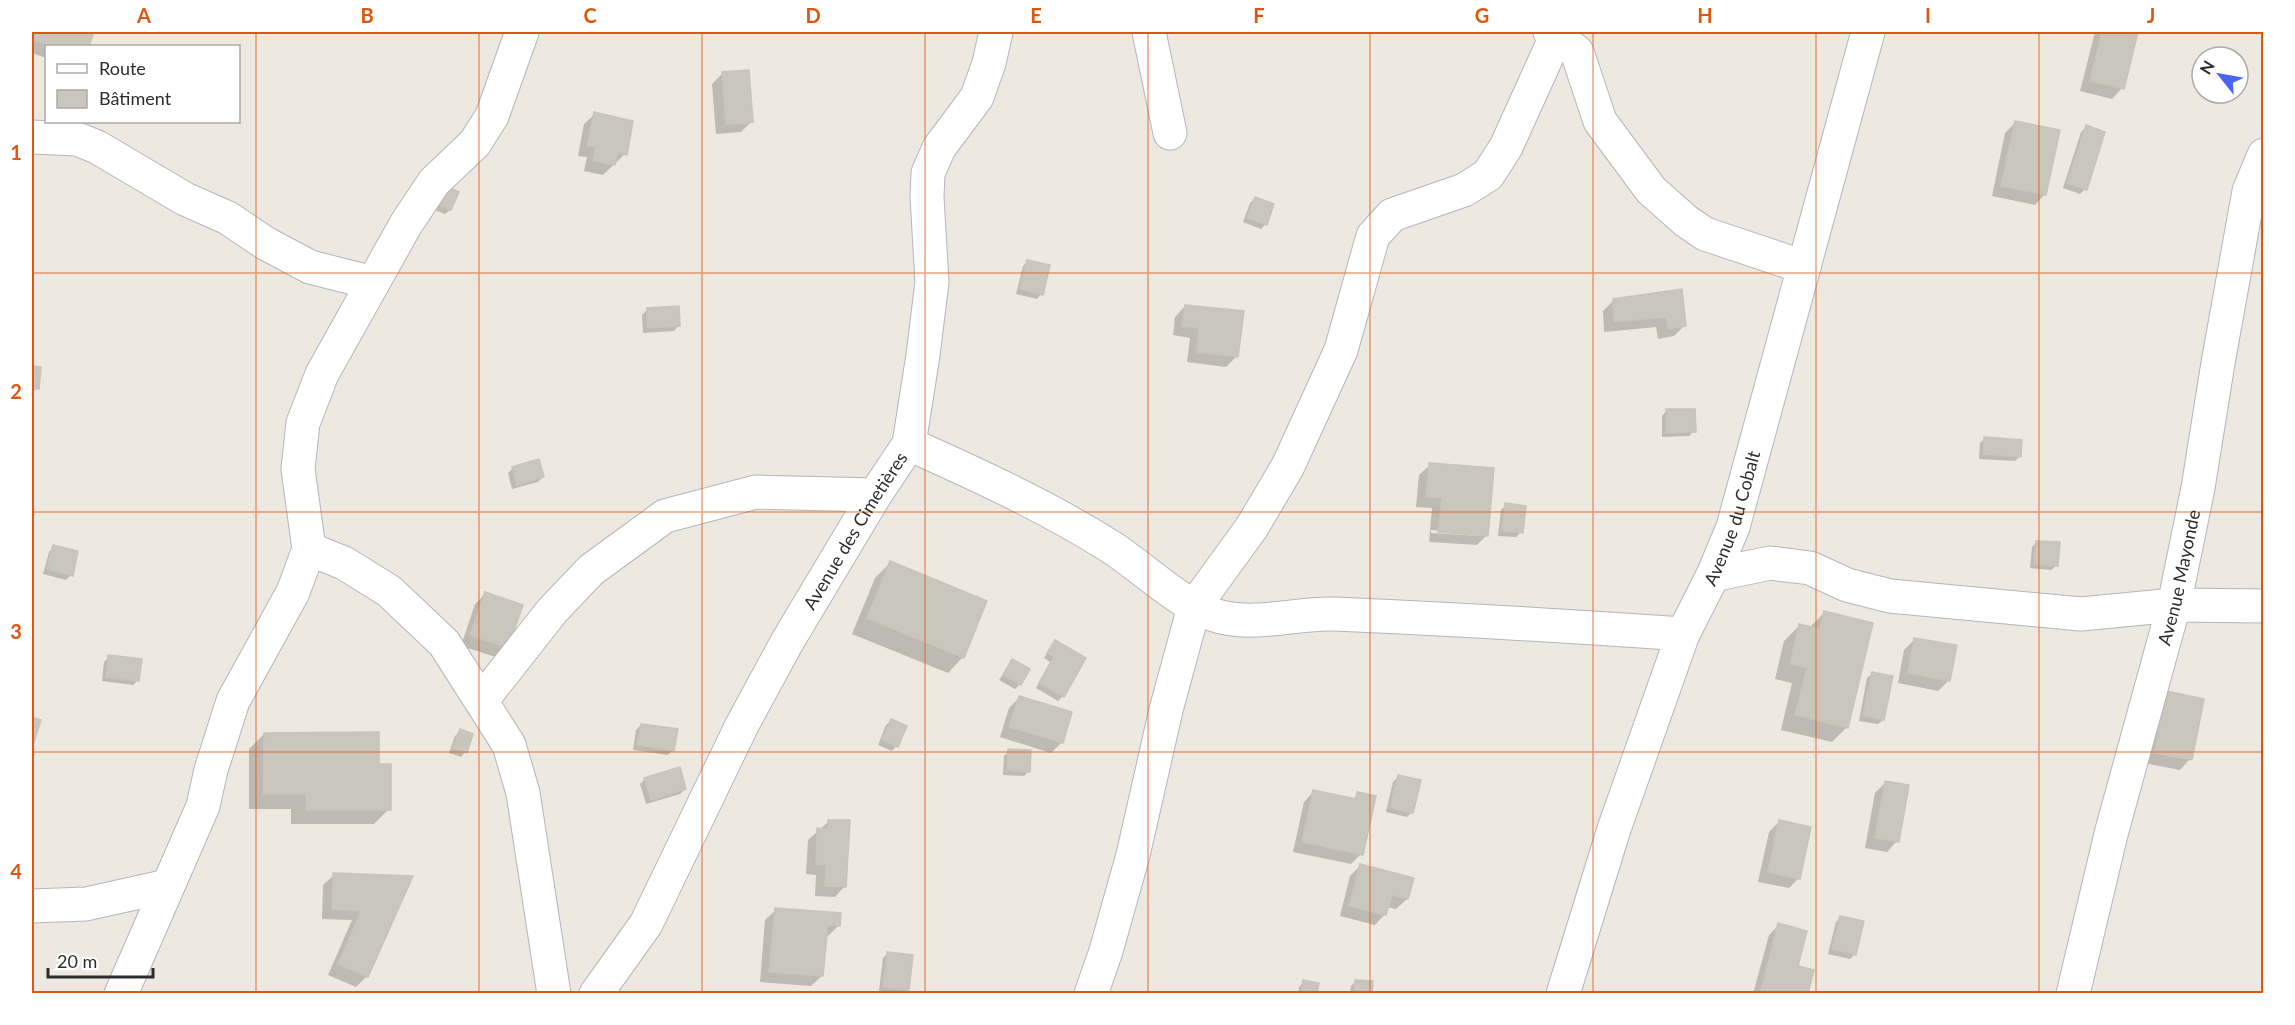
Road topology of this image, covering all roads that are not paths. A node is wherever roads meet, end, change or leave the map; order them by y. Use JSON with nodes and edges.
{"nodes":[{"id":1,"x":522,"y":32,"type":"edge"},
{"id":2,"x":996,"y":32,"type":"edge"},
{"id":3,"x":1149,"y":32,"type":"edge"},
{"id":4,"x":1868,"y":32,"type":"edge"},
{"id":5,"x":1555,"y":33,"type":"edge"},
{"id":6,"x":1170,"y":133,"type":"dead end"},
{"id":7,"x":32,"y":136,"type":"edge"},
{"id":8,"x":2264,"y":155,"type":"edge"},
{"id":9,"x":1804,"y":267,"type":"junction"},
{"id":10,"x":373,"y":283,"type":"junction"},
{"id":11,"x":909,"y":444,"type":"junction"},
{"id":12,"x":875,"y":495,"type":"junction"},
{"id":13,"x":309,"y":549,"type":"junction"},
{"id":14,"x":1713,"y":574,"type":"junction"},
{"id":15,"x":2174,"y":605,"type":"junction"},
{"id":16,"x":2264,"y":606,"type":"edge"},
{"id":17,"x":1194,"y":607,"type":"junction"},
{"id":18,"x":1683,"y":634,"type":"junction"},
{"id":19,"x":482,"y":700,"type":"junction"},
{"id":20,"x":167,"y":886,"type":"junction"},
{"id":21,"x":32,"y":906,"type":"edge"},
{"id":22,"x":121,"y":993,"type":"edge"},
{"id":23,"x":554,"y":993,"type":"edge"},
{"id":24,"x":596,"y":993,"type":"edge"},
{"id":25,"x":1090,"y":993,"type":"edge"},
{"id":26,"x":1563,"y":993,"type":"edge"},
{"id":27,"x":2073,"y":993,"type":"edge"}],
"edges":[{"from":1,"to":10,"type":"street"},
{"from":2,"to":11,"type":"street","name":"Avenue des Cimetières"},
{"from":3,"to":6,"type":"street"},
{"from":4,"to":9,"type":"street","name":"Avenue du Cobalt"},
{"from":5,"to":9,"type":"street"},
{"from":5,"to":17,"type":"street"},
{"from":7,"to":10,"type":"street"},
{"from":8,"to":15,"type":"street","name":"Avenue Mayonde"},
{"from":9,"to":14,"type":"street","name":"Avenue du Cobalt"},
{"from":10,"to":13,"type":"street"},
{"from":11,"to":12,"type":"street","name":"Avenue des Cimetières"},
{"from":11,"to":17,"type":"street"},
{"from":12,"to":19,"type":"street"},
{"from":12,"to":24,"type":"street","name":"Avenue des Cimetières"},
{"from":13,"to":19,"type":"street"},
{"from":13,"to":20,"type":"street"},
{"from":14,"to":15,"type":"street"},
{"from":14,"to":18,"type":"street","name":"Avenue du Cobalt"},
{"from":15,"to":16,"type":"street"},
{"from":15,"to":27,"type":"street","name":"Avenue Mayonde"},
{"from":17,"to":18,"type":"street"},
{"from":17,"to":25,"type":"street"},
{"from":18,"to":26,"type":"street","name":"Avenue du Cobalt"},
{"from":19,"to":23,"type":"street"},
{"from":20,"to":21,"type":"street"},
{"from":20,"to":22,"type":"street"}]}
